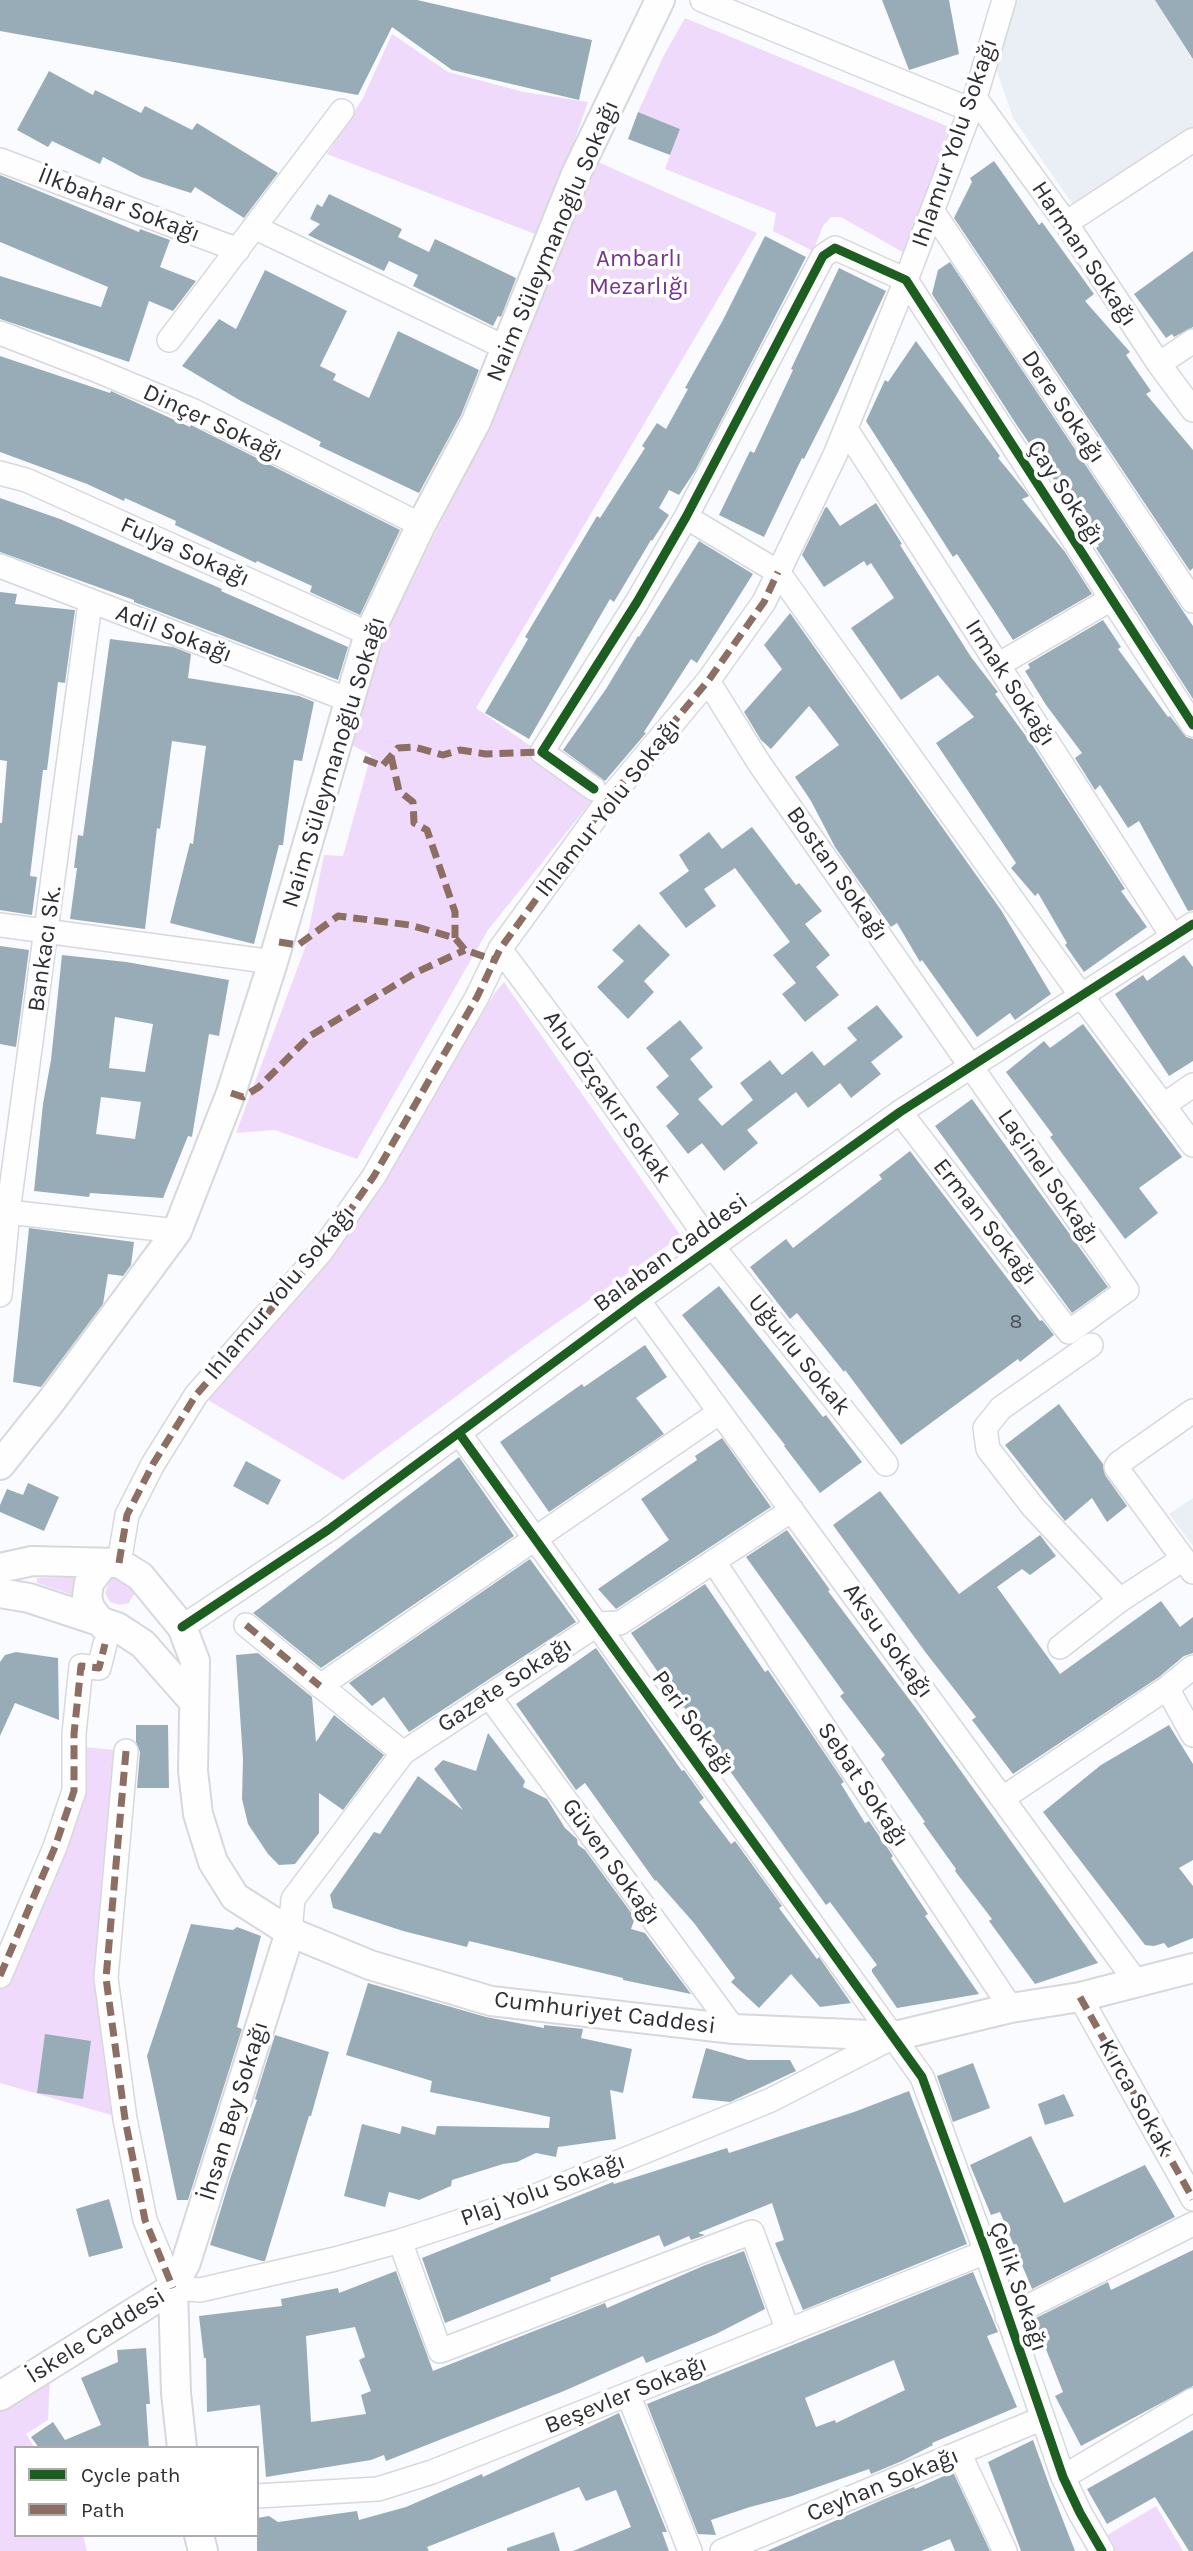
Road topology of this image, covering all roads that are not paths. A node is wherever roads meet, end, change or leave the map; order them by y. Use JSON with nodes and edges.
{"nodes":[{"id":1,"x":660,"y":0,"type":"edge"},
{"id":2,"x":702,"y":0,"type":"edge"},
{"id":3,"x":1004,"y":0,"type":"edge"},
{"id":4,"x":973,"y":104,"type":"junction"},
{"id":5,"x":342,"y":111,"type":"dead end"},
{"id":6,"x":1193,"y":140,"type":"edge"},
{"id":7,"x":0,"y":160,"type":"edge"},
{"id":8,"x":933,"y":212,"type":"junction"},
{"id":9,"x":1066,"y":223,"type":"junction"},
{"id":10,"x":254,"y":227,"type":"junction"},
{"id":11,"x":238,"y":250,"type":"junction"},
{"id":12,"x":906,"y":280,"type":"junction"},
{"id":13,"x":0,"y":333,"type":"edge"},
{"id":14,"x":169,"y":340,"type":"dead end"},
{"id":15,"x":1193,"y":341,"type":"edge"},
{"id":16,"x":506,"y":348,"type":"junction"},
{"id":17,"x":1159,"y":364,"type":"junction"},
{"id":18,"x":1193,"y":410,"type":"edge"},
{"id":19,"x":846,"y":429,"type":"junction"},
{"id":20,"x":0,"y":473,"type":"edge"},
{"id":21,"x":686,"y":517,"type":"junction"},
{"id":22,"x":421,"y":525,"type":"junction"},
{"id":23,"x":0,"y":566,"type":"edge"},
{"id":24,"x":778,"y":572,"type":"junction"},
{"id":25,"x":1111,"y":599,"type":"junction"},
{"id":26,"x":1193,"y":601,"type":"edge"},
{"id":27,"x":90,"y":603,"type":"junction"},
{"id":28,"x":369,"y":634,"type":"junction"},
{"id":29,"x":998,"y":665,"type":"junction"},
{"id":30,"x":708,"y":681,"type":"junction"},
{"id":31,"x":349,"y":700,"type":"junction"},
{"id":32,"x":1193,"y":725,"type":"edge"},
{"id":33,"x":594,"y":789,"type":"dead end"},
{"id":34,"x":1193,"y":924,"type":"edge"},
{"id":35,"x":0,"y":925,"type":"edge"},
{"id":36,"x":47,"y":932,"type":"junction"},
{"id":37,"x":1173,"y":937,"type":"junction"},
{"id":38,"x":500,"y":949,"type":"junction"},
{"id":39,"x":273,"y":962,"type":"junction"},
{"id":40,"x":1080,"y":994,"type":"junction"},
{"id":41,"x":970,"y":1065,"type":"junction"},
{"id":42,"x":1193,"y":1085,"type":"edge"},
{"id":43,"x":1164,"y":1105,"type":"junction"},
{"id":44,"x":900,"y":1112,"type":"junction"},
{"id":45,"x":1193,"y":1145,"type":"edge"},
{"id":46,"x":8,"y":1212,"type":"junction"},
{"id":47,"x":177,"y":1231,"type":"junction"},
{"id":48,"x":713,"y":1247,"type":"junction"},
{"id":49,"x":0,"y":1295,"type":"edge"},
{"id":50,"x":638,"y":1300,"type":"junction"},
{"id":51,"x":1069,"y":1332,"type":"joint"},
{"id":52,"x":1091,"y":1345,"type":"dead end"},
{"id":53,"x":720,"y":1412,"type":"junction"},
{"id":54,"x":1193,"y":1412,"type":"edge"},
{"id":55,"x":459,"y":1433,"type":"junction"},
{"id":56,"x":886,"y":1464,"type":"dead end"},
{"id":57,"x":0,"y":1465,"type":"edge"},
{"id":58,"x":792,"y":1510,"type":"junction"},
{"id":59,"x":535,"y":1538,"type":"junction"},
{"id":60,"x":714,"y":1562,"type":"junction"},
{"id":61,"x":1188,"y":1565,"type":"edge"},
{"id":62,"x":121,"y":1567,"type":"junction"},
{"id":63,"x":0,"y":1568,"type":"edge"},
{"id":64,"x":0,"y":1593,"type":"edge"},
{"id":65,"x":1120,"y":1601,"type":"junction"},
{"id":66,"x":598,"y":1624,"type":"junction"},
{"id":67,"x":246,"y":1625,"type":"dead end"},
{"id":68,"x":182,"y":1627,"type":"junction"},
{"id":69,"x":108,"y":1632,"type":"junction"},
{"id":70,"x":143,"y":1644,"type":"junction"},
{"id":71,"x":1060,"y":1647,"type":"dead end"},
{"id":72,"x":1193,"y":1667,"type":"edge"},
{"id":73,"x":320,"y":1685,"type":"junction"},
{"id":74,"x":1167,"y":1688,"type":"junction"},
{"id":75,"x":489,"y":1696,"type":"junction"},
{"id":76,"x":194,"y":1702,"type":"junction"},
{"id":77,"x":1193,"y":1735,"type":"edge"},
{"id":78,"x":126,"y":1751,"type":"dead end"},
{"id":79,"x":403,"y":1753,"type":"junction"},
{"id":80,"x":1003,"y":1798,"type":"junction"},
{"id":81,"x":290,"y":1932,"type":"junction"},
{"id":82,"x":1193,"y":1968,"type":"edge"},
{"id":83,"x":0,"y":1976,"type":"edge"},
{"id":84,"x":1137,"y":1983,"type":"junction"},
{"id":85,"x":1080,"y":1997,"type":"junction"},
{"id":86,"x":1011,"y":2008,"type":"junction"},
{"id":87,"x":734,"y":2029,"type":"junction"},
{"id":88,"x":895,"y":2036,"type":"junction"},
{"id":89,"x":1193,"y":2199,"type":"edge"},
{"id":90,"x":1193,"y":2224,"type":"edge"},
{"id":91,"x":400,"y":2241,"type":"junction"},
{"id":92,"x":986,"y":2252,"type":"junction"},
{"id":93,"x":173,"y":2288,"type":"junction"},
{"id":94,"x":1007,"y":2317,"type":"junction"},
{"id":95,"x":788,"y":2331,"type":"junction"},
{"id":96,"x":0,"y":2374,"type":"edge"},
{"id":97,"x":628,"y":2394,"type":"junction"},
{"id":98,"x":0,"y":2396,"type":"edge"},
{"id":99,"x":1193,"y":2400,"type":"edge"},
{"id":100,"x":1043,"y":2418,"type":"junction"},
{"id":101,"x":182,"y":2446,"type":"edge"},
{"id":102,"x":960,"y":2453,"type":"junction"},
{"id":103,"x":1063,"y":2477,"type":"junction"},
{"id":104,"x":259,"y":2496,"type":"edge"},
{"id":105,"x":690,"y":2551,"type":"edge"},
{"id":106,"x":722,"y":2551,"type":"edge"},
{"id":107,"x":1005,"y":2551,"type":"edge"},
{"id":108,"x":1102,"y":2551,"type":"edge"}],
"edges":[{"from":1,"to":16,"type":"main road","name":"Naim Süleymanoğlu Sokağı"},
{"from":2,"to":4,"type":"street"},
{"from":3,"to":4,"type":"street","name":"Ihlamur Yolu Sokağı"},
{"from":4,"to":8,"type":"street","name":"Ihlamur Yolu Sokağı"},
{"from":4,"to":9,"type":"street","name":"Harman Sokağı"},
{"from":5,"to":10,"type":"street","name":"İlkbahar Sokağı"},
{"from":6,"to":9,"type":"street"},
{"from":7,"to":11,"type":"street","name":"İlkbahar Sokağı"},
{"from":8,"to":12,"type":"street","name":"Ihlamur Yolu Sokağı"},
{"from":8,"to":26,"type":"street","name":"Dere Sokağı"},
{"from":9,"to":17,"type":"street","name":"Harman Sokağı"},
{"from":10,"to":11,"type":"street","name":"İlkbahar Sokağı"},
{"from":10,"to":16,"type":"street"},
{"from":11,"to":14,"type":"street","name":"İlkbahar Sokağı"},
{"from":12,"to":19,"type":"street","name":"Ihlamur Yolu Sokağı"},
{"from":12,"to":21,"type":"street"},
{"from":12,"to":25,"type":"street","name":"Çay Sokağı"},
{"from":13,"to":22,"type":"street","name":"Dinçer Sokağı"},
{"from":15,"to":17,"type":"street"},
{"from":16,"to":22,"type":"main road","name":"Naim Süleymanoğlu Sokağı"},
{"from":17,"to":18,"type":"street","name":"Harman Sokağı"},
{"from":19,"to":24,"type":"street","name":"Ihlamur Yolu Sokağı"},
{"from":19,"to":29,"type":"street","name":"Irmak Sokağı"},
{"from":20,"to":28,"type":"street","name":"Fulya Sokağı"},
{"from":21,"to":24,"type":"street"},
{"from":21,"to":33,"type":"street"},
{"from":22,"to":28,"type":"main road","name":"Naim Süleymanoğlu Sokağı"},
{"from":23,"to":27,"type":"street","name":"Adil Sokağı"},
{"from":24,"to":30,"type":"street","name":"Ihlamur Yolu Sokağı"},
{"from":24,"to":40,"type":"street"},
{"from":25,"to":29,"type":"street"},
{"from":25,"to":32,"type":"street","name":"Çay Sokağı"},
{"from":27,"to":31,"type":"street","name":"Adil Sokağı"},
{"from":27,"to":36,"type":"street","name":"Bankacı Sk."},
{"from":28,"to":31,"type":"main road","name":"Naim Süleymanoğlu Sokağı"},
{"from":29,"to":37,"type":"street","name":"Irmak Sokağı"},
{"from":30,"to":38,"type":"street","name":"Ihlamur Yolu Sokağı"},
{"from":30,"to":41,"type":"street","name":"Bostan Sokağı"},
{"from":31,"to":39,"type":"main road","name":"Naim Süleymanoğlu Sokağı"},
{"from":34,"to":37,"type":"street","name":"Balaban Caddesi"},
{"from":35,"to":36,"type":"street"},
{"from":36,"to":39,"type":"street"},
{"from":36,"to":46,"type":"street","name":"Bankacı Sk."},
{"from":37,"to":40,"type":"street","name":"Balaban Caddesi"},
{"from":38,"to":48,"type":"street","name":"Ahu Özçakır Sokak"},
{"from":38,"to":62,"type":"street","name":"Ihlamur Yolu Sokağı"},
{"from":39,"to":47,"type":"main road","name":"Naim Süleymanoğlu Sokağı"},
{"from":40,"to":41,"type":"street","name":"Balaban Caddesi"},
{"from":40,"to":43,"type":"street"},
{"from":41,"to":44,"type":"street","name":"Balaban Caddesi"},
{"from":41,"to":51,"type":"street","name":"Laçinel Sokağı"},
{"from":42,"to":43,"type":"street"},
{"from":43,"to":45,"type":"street"},
{"from":44,"to":48,"type":"street","name":"Balaban Caddesi"},
{"from":44,"to":51,"type":"street","name":"Erman Sokağı"},
{"from":46,"to":47,"type":"street"},
{"from":46,"to":49,"type":"street","name":"Bankacı Sk."},
{"from":47,"to":57,"type":"main road","name":"Naim Süleymanoğlu Sokağı"},
{"from":48,"to":50,"type":"street","name":"Balaban Caddesi"},
{"from":48,"to":56,"type":"street","name":"Uğurlu Sokak"},
{"from":50,"to":53,"type":"street","name":"Aksu Sokağı"},
{"from":50,"to":55,"type":"street","name":"Balaban Caddesi"},
{"from":52,"to":65,"type":"street"},
{"from":53,"to":58,"type":"street","name":"Aksu Sokağı"},
{"from":53,"to":59,"type":"street"},
{"from":54,"to":61,"type":"street"},
{"from":55,"to":59,"type":"street","name":"Peri Sokağı"},
{"from":55,"to":68,"type":"street","name":"Balaban Caddesi"},
{"from":58,"to":60,"type":"street","name":"Gazete Sokağı"},
{"from":58,"to":80,"type":"street","name":"Aksu Sokağı"},
{"from":59,"to":66,"type":"street","name":"Peri Sokağı"},
{"from":59,"to":73,"type":"street"},
{"from":60,"to":66,"type":"street","name":"Gazete Sokağı"},
{"from":60,"to":86,"type":"street","name":"Sebat Sokağı"},
{"from":61,"to":65,"type":"street"},
{"from":62,"to":63,"type":"main road"},
{"from":62,"to":68,"type":"main road","name":"Cumhuriyet Caddesi"},
{"from":62,"to":69,"type":"main road"},
{"from":62,"to":69,"type":"main road"},
{"from":64,"to":69,"type":"main road"},
{"from":65,"to":71,"type":"street"},
{"from":66,"to":75,"type":"street","name":"Gazete Sokağı"},
{"from":66,"to":88,"type":"street","name":"Peri Sokağı"},
{"from":67,"to":73,"type":"street"},
{"from":68,"to":70,"type":"main road"},
{"from":68,"to":76,"type":"main road","name":"Cumhuriyet Caddesi"},
{"from":69,"to":70,"type":"main road"},
{"from":69,"to":83,"type":"street"},
{"from":70,"to":76,"type":"main road"},
{"from":72,"to":74,"type":"street"},
{"from":73,"to":79,"type":"street"},
{"from":74,"to":77,"type":"street"},
{"from":74,"to":80,"type":"street"},
{"from":75,"to":79,"type":"street","name":"Gazete Sokağı"},
{"from":75,"to":87,"type":"street","name":"Güven Sokağı"},
{"from":76,"to":81,"type":"main road","name":"Cumhuriyet Caddesi"},
{"from":78,"to":93,"type":"street"},
{"from":79,"to":81,"type":"street","name":"Gazete Sokağı"},
{"from":80,"to":84,"type":"street","name":"Aksu Sokağı"},
{"from":81,"to":87,"type":"main road","name":"Cumhuriyet Caddesi"},
{"from":81,"to":93,"type":"main road","name":"İhsan Bey Sokağı"},
{"from":82,"to":84,"type":"main road","name":"Cumhuriyet Caddesi"},
{"from":84,"to":85,"type":"main road","name":"Cumhuriyet Caddesi"},
{"from":85,"to":86,"type":"main road","name":"Cumhuriyet Caddesi"},
{"from":85,"to":89,"type":"street","name":"Kırca Sokak"},
{"from":86,"to":88,"type":"main road","name":"Cumhuriyet Caddesi"},
{"from":87,"to":88,"type":"main road","name":"Cumhuriyet Caddesi"},
{"from":88,"to":91,"type":"street","name":"Plaj Yolu Sokağı"},
{"from":88,"to":92,"type":"street","name":"Çelik Sokağı"},
{"from":90,"to":94,"type":"street"},
{"from":91,"to":93,"type":"street","name":"Plaj Yolu Sokağı"},
{"from":91,"to":95,"type":"street"},
{"from":92,"to":94,"type":"street","name":"Çelik Sokağı"},
{"from":92,"to":95,"type":"street","name":"Beşevler Sokağı"},
{"from":93,"to":96,"type":"main road","name":"İskele Caddesi"},
{"from":93,"to":98,"type":"main road","name":"İskele Caddesi"},
{"from":93,"to":101,"type":"main road"},
{"from":94,"to":100,"type":"street","name":"Çelik Sokağı"},
{"from":95,"to":97,"type":"street","name":"Beşevler Sokağı"},
{"from":97,"to":104,"type":"street","name":"Beşevler Sokağı"},
{"from":97,"to":105,"type":"street"},
{"from":99,"to":103,"type":"street"},
{"from":100,"to":102,"type":"street","name":"Ceyhan Sokağı"},
{"from":100,"to":103,"type":"street","name":"Çelik Sokağı"},
{"from":102,"to":106,"type":"street","name":"Ceyhan Sokağı"},
{"from":102,"to":107,"type":"street"},
{"from":103,"to":108,"type":"street","name":"Çelik Sokağı"}]}
